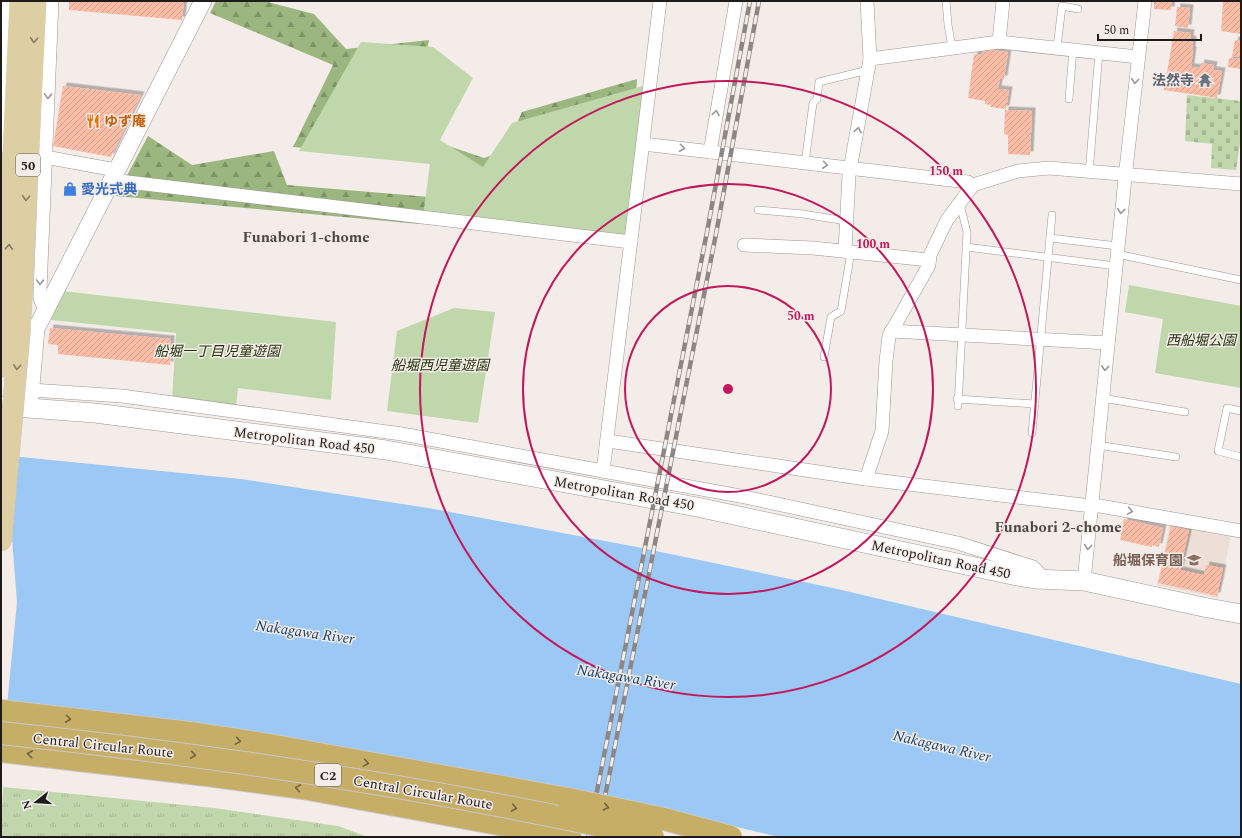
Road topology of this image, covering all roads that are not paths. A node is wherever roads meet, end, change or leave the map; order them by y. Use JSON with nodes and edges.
{"nodes":[{"id":1,"x":5,"y":1,"type":"edge"},
{"id":2,"x":20,"y":1,"type":"edge"},
{"id":3,"x":36,"y":1,"type":"edge"},
{"id":4,"x":52,"y":1,"type":"edge"},
{"id":5,"x":203,"y":1,"type":"edge"},
{"id":6,"x":660,"y":1,"type":"edge"},
{"id":7,"x":736,"y":1,"type":"edge"},
{"id":8,"x":867,"y":1,"type":"edge"},
{"id":9,"x":946,"y":1,"type":"edge"},
{"id":10,"x":1003,"y":1,"type":"edge"},
{"id":11,"x":1145,"y":1,"type":"edge"},
{"id":12,"x":1078,"y":8,"type":"dead end"},
{"id":13,"x":999,"y":42,"type":"junction"},
{"id":14,"x":952,"y":47,"type":"junction"},
{"id":15,"x":1057,"y":47,"type":"junction"},
{"id":16,"x":1073,"y":49,"type":"junction"},
{"id":17,"x":1100,"y":52,"type":"junction"},
{"id":18,"x":1138,"y":56,"type":"junction"},
{"id":19,"x":869,"y":65,"type":"junction"},
{"id":20,"x":2,"y":68,"type":"edge"},
{"id":21,"x":1068,"y":99,"type":"dead end"},
{"id":22,"x":643,"y":144,"type":"junction"},
{"id":23,"x":1,"y":146,"type":"edge"},
{"id":24,"x":710,"y":152,"type":"junction"},
{"id":25,"x":45,"y":157,"type":"junction"},
{"id":26,"x":805,"y":163,"type":"junction"},
{"id":27,"x":851,"y":168,"type":"junction"},
{"id":28,"x":1089,"y":173,"type":"junction"},
{"id":29,"x":114,"y":175,"type":"junction"},
{"id":30,"x":1125,"y":176,"type":"junction"},
{"id":31,"x":1241,"y":184,"type":"edge"},
{"id":32,"x":973,"y":185,"type":"junction"},
{"id":33,"x":960,"y":204,"type":"junction"},
{"id":34,"x":758,"y":210,"type":"dead end"},
{"id":35,"x":1052,"y":215,"type":"dead end"},
{"id":36,"x":846,"y":221,"type":"junction"},
{"id":37,"x":1050,"y":238,"type":"junction"},
{"id":38,"x":631,"y":242,"type":"junction"},
{"id":39,"x":744,"y":245,"type":"dead end"},
{"id":40,"x":966,"y":247,"type":"junction"},
{"id":41,"x":848,"y":251,"type":"junction"},
{"id":42,"x":1117,"y":256,"type":"junction"},
{"id":43,"x":1048,"y":257,"type":"junction"},
{"id":44,"x":929,"y":260,"type":"junction"},
{"id":45,"x":1241,"y":280,"type":"edge"},
{"id":46,"x":45,"y":311,"type":"junction"},
{"id":47,"x":20,"y":328,"type":"junction"},
{"id":48,"x":891,"y":331,"type":"junction"},
{"id":49,"x":961,"y":335,"type":"junction"},
{"id":50,"x":1041,"y":339,"type":"junction"},
{"id":51,"x":1108,"y":343,"type":"junction"},
{"id":52,"x":1,"y":354,"type":"edge"},
{"id":53,"x":824,"y":357,"type":"dead end"},
{"id":54,"x":1,"y":367,"type":"edge"},
{"id":55,"x":1102,"y":398,"type":"junction"},
{"id":56,"x":30,"y":399,"type":"junction"},
{"id":57,"x":1035,"y":404,"type":"junction"},
{"id":58,"x":1,"y":406,"type":"edge"},
{"id":59,"x":1185,"y":412,"type":"dead end"},
{"id":60,"x":1241,"y":412,"type":"edge"},
{"id":61,"x":1032,"y":433,"type":"dead end"},
{"id":62,"x":608,"y":441,"type":"junction"},
{"id":63,"x":1097,"y":445,"type":"junction"},
{"id":64,"x":1176,"y":457,"type":"dead end"},
{"id":65,"x":1241,"y":457,"type":"edge"},
{"id":66,"x":603,"y":471,"type":"junction"},
{"id":67,"x":866,"y":479,"type":"junction"},
{"id":68,"x":1092,"y":506,"type":"junction"},
{"id":69,"x":1241,"y":531,"type":"edge"},
{"id":70,"x":1,"y":541,"type":"edge"},
{"id":71,"x":1045,"y":579,"type":"junction"},
{"id":72,"x":1084,"y":581,"type":"junction"},
{"id":73,"x":1241,"y":614,"type":"edge"},
{"id":74,"x":1,"y":711,"type":"edge"},
{"id":75,"x":1,"y":734,"type":"edge"},
{"id":76,"x":1,"y":751,"type":"edge"},
{"id":77,"x":1,"y":765,"type":"edge"},
{"id":78,"x":488,"y":837,"type":"edge"},
{"id":79,"x":570,"y":837,"type":"edge"},
{"id":80,"x":653,"y":837,"type":"edge"},
{"id":81,"x":731,"y":837,"type":"edge"}],
"edges":[{"from":1,"to":20,"type":"street"},
{"from":47,"to":2,"type":"main road","number":"50","one_way":true},
{"from":3,"to":47,"type":"main road","number":"50","one_way":true},
{"from":4,"to":25,"type":"street","one_way":true},
{"from":5,"to":29,"type":"street"},
{"from":6,"to":22,"type":"street"},
{"from":24,"to":7,"type":"street","one_way":true},
{"from":8,"to":19,"type":"street"},
{"from":9,"to":14,"type":"lane"},
{"from":10,"to":13,"type":"street"},
{"from":11,"to":18,"type":"street"},
{"from":12,"to":15,"type":"lane"},
{"from":13,"to":14,"type":"street"},
{"from":13,"to":15,"type":"street"},
{"from":14,"to":19,"type":"street"},
{"from":15,"to":16,"type":"street"},
{"from":16,"to":17,"type":"street"},
{"from":16,"to":21,"type":"lane"},
{"from":17,"to":18,"type":"street"},
{"from":17,"to":28,"type":"lane"},
{"from":18,"to":30,"type":"street","one_way":true},
{"from":19,"to":26,"type":"lane"},
{"from":27,"to":19,"type":"street","one_way":true},
{"from":20,"to":23,"type":"street"},
{"from":22,"to":24,"type":"street","one_way":true},
{"from":22,"to":38,"type":"street"},
{"from":24,"to":26,"type":"street"},
{"from":25,"to":29,"type":"street"},
{"from":25,"to":46,"type":"street","one_way":true},
{"from":26,"to":27,"type":"street","one_way":true},
{"from":27,"to":32,"type":"street"},
{"from":27,"to":36,"type":"street"},
{"from":28,"to":30,"type":"street"},
{"from":28,"to":32,"type":"street"},
{"from":29,"to":38,"type":"street"},
{"from":29,"to":46,"type":"street"},
{"from":30,"to":31,"type":"street"},
{"from":30,"to":42,"type":"street","one_way":true},
{"from":32,"to":33,"type":"street"},
{"from":33,"to":40,"type":"lane"},
{"from":33,"to":44,"type":"street"},
{"from":34,"to":36,"type":"lane"},
{"from":35,"to":37,"type":"lane"},
{"from":36,"to":41,"type":"street"},
{"from":37,"to":42,"type":"lane"},
{"from":37,"to":43,"type":"lane"},
{"from":38,"to":62,"type":"street"},
{"from":39,"to":41,"type":"street"},
{"from":40,"to":43,"type":"lane"},
{"from":40,"to":49,"type":"lane"},
{"from":41,"to":44,"type":"street"},
{"from":41,"to":53,"type":"lane"},
{"from":42,"to":43,"type":"lane"},
{"from":42,"to":45,"type":"lane"},
{"from":42,"to":51,"type":"street"},
{"from":43,"to":50,"type":"lane"},
{"from":44,"to":48,"type":"street"},
{"from":46,"to":47,"type":"street"},
{"from":47,"to":52,"type":"street"},
{"from":47,"to":54,"type":"main road","number":"50","bridge":true},
{"from":47,"to":56,"type":"street"},
{"from":47,"to":70,"type":"main road","number":"50","one_way":true,"bridge":true},
{"from":48,"to":49,"type":"street"},
{"from":48,"to":67,"type":"street"},
{"from":49,"to":50,"type":"street"},
{"from":49,"to":57,"type":"lane"},
{"from":50,"to":51,"type":"street"},
{"from":50,"to":57,"type":"lane"},
{"from":51,"to":55,"type":"street","one_way":true},
{"from":55,"to":59,"type":"lane"},
{"from":55,"to":63,"type":"street"},
{"from":56,"to":58,"type":"main road","name":"Metropolitan Road 450"},
{"from":56,"to":66,"type":"street"},
{"from":56,"to":71,"type":"main road","name":"Metropolitan Road 450"},
{"from":57,"to":61,"type":"lane"},
{"from":60,"to":65,"type":"lane"},
{"from":62,"to":66,"type":"street"},
{"from":62,"to":67,"type":"street"},
{"from":63,"to":64,"type":"lane"},
{"from":63,"to":68,"type":"street"},
{"from":66,"to":71,"type":"street"},
{"from":67,"to":68,"type":"street"},
{"from":68,"to":69,"type":"street","one_way":true},
{"from":68,"to":72,"type":"street","one_way":true},
{"from":71,"to":72,"type":"main road","name":"Metropolitan Road 450"},
{"from":72,"to":73,"type":"main road","name":"Metropolitan Road 450"},
{"from":74,"to":81,"type":"highway","one_way":true,"bridge":true},
{"from":75,"to":80,"type":"highway","name":"Central Circular Route","number":"C2","one_way":true,"bridge":true},
{"from":79,"to":76,"type":"highway","name":"Central Circular Route","number":"C2","one_way":true},
{"from":77,"to":78,"type":"highway"}]}
